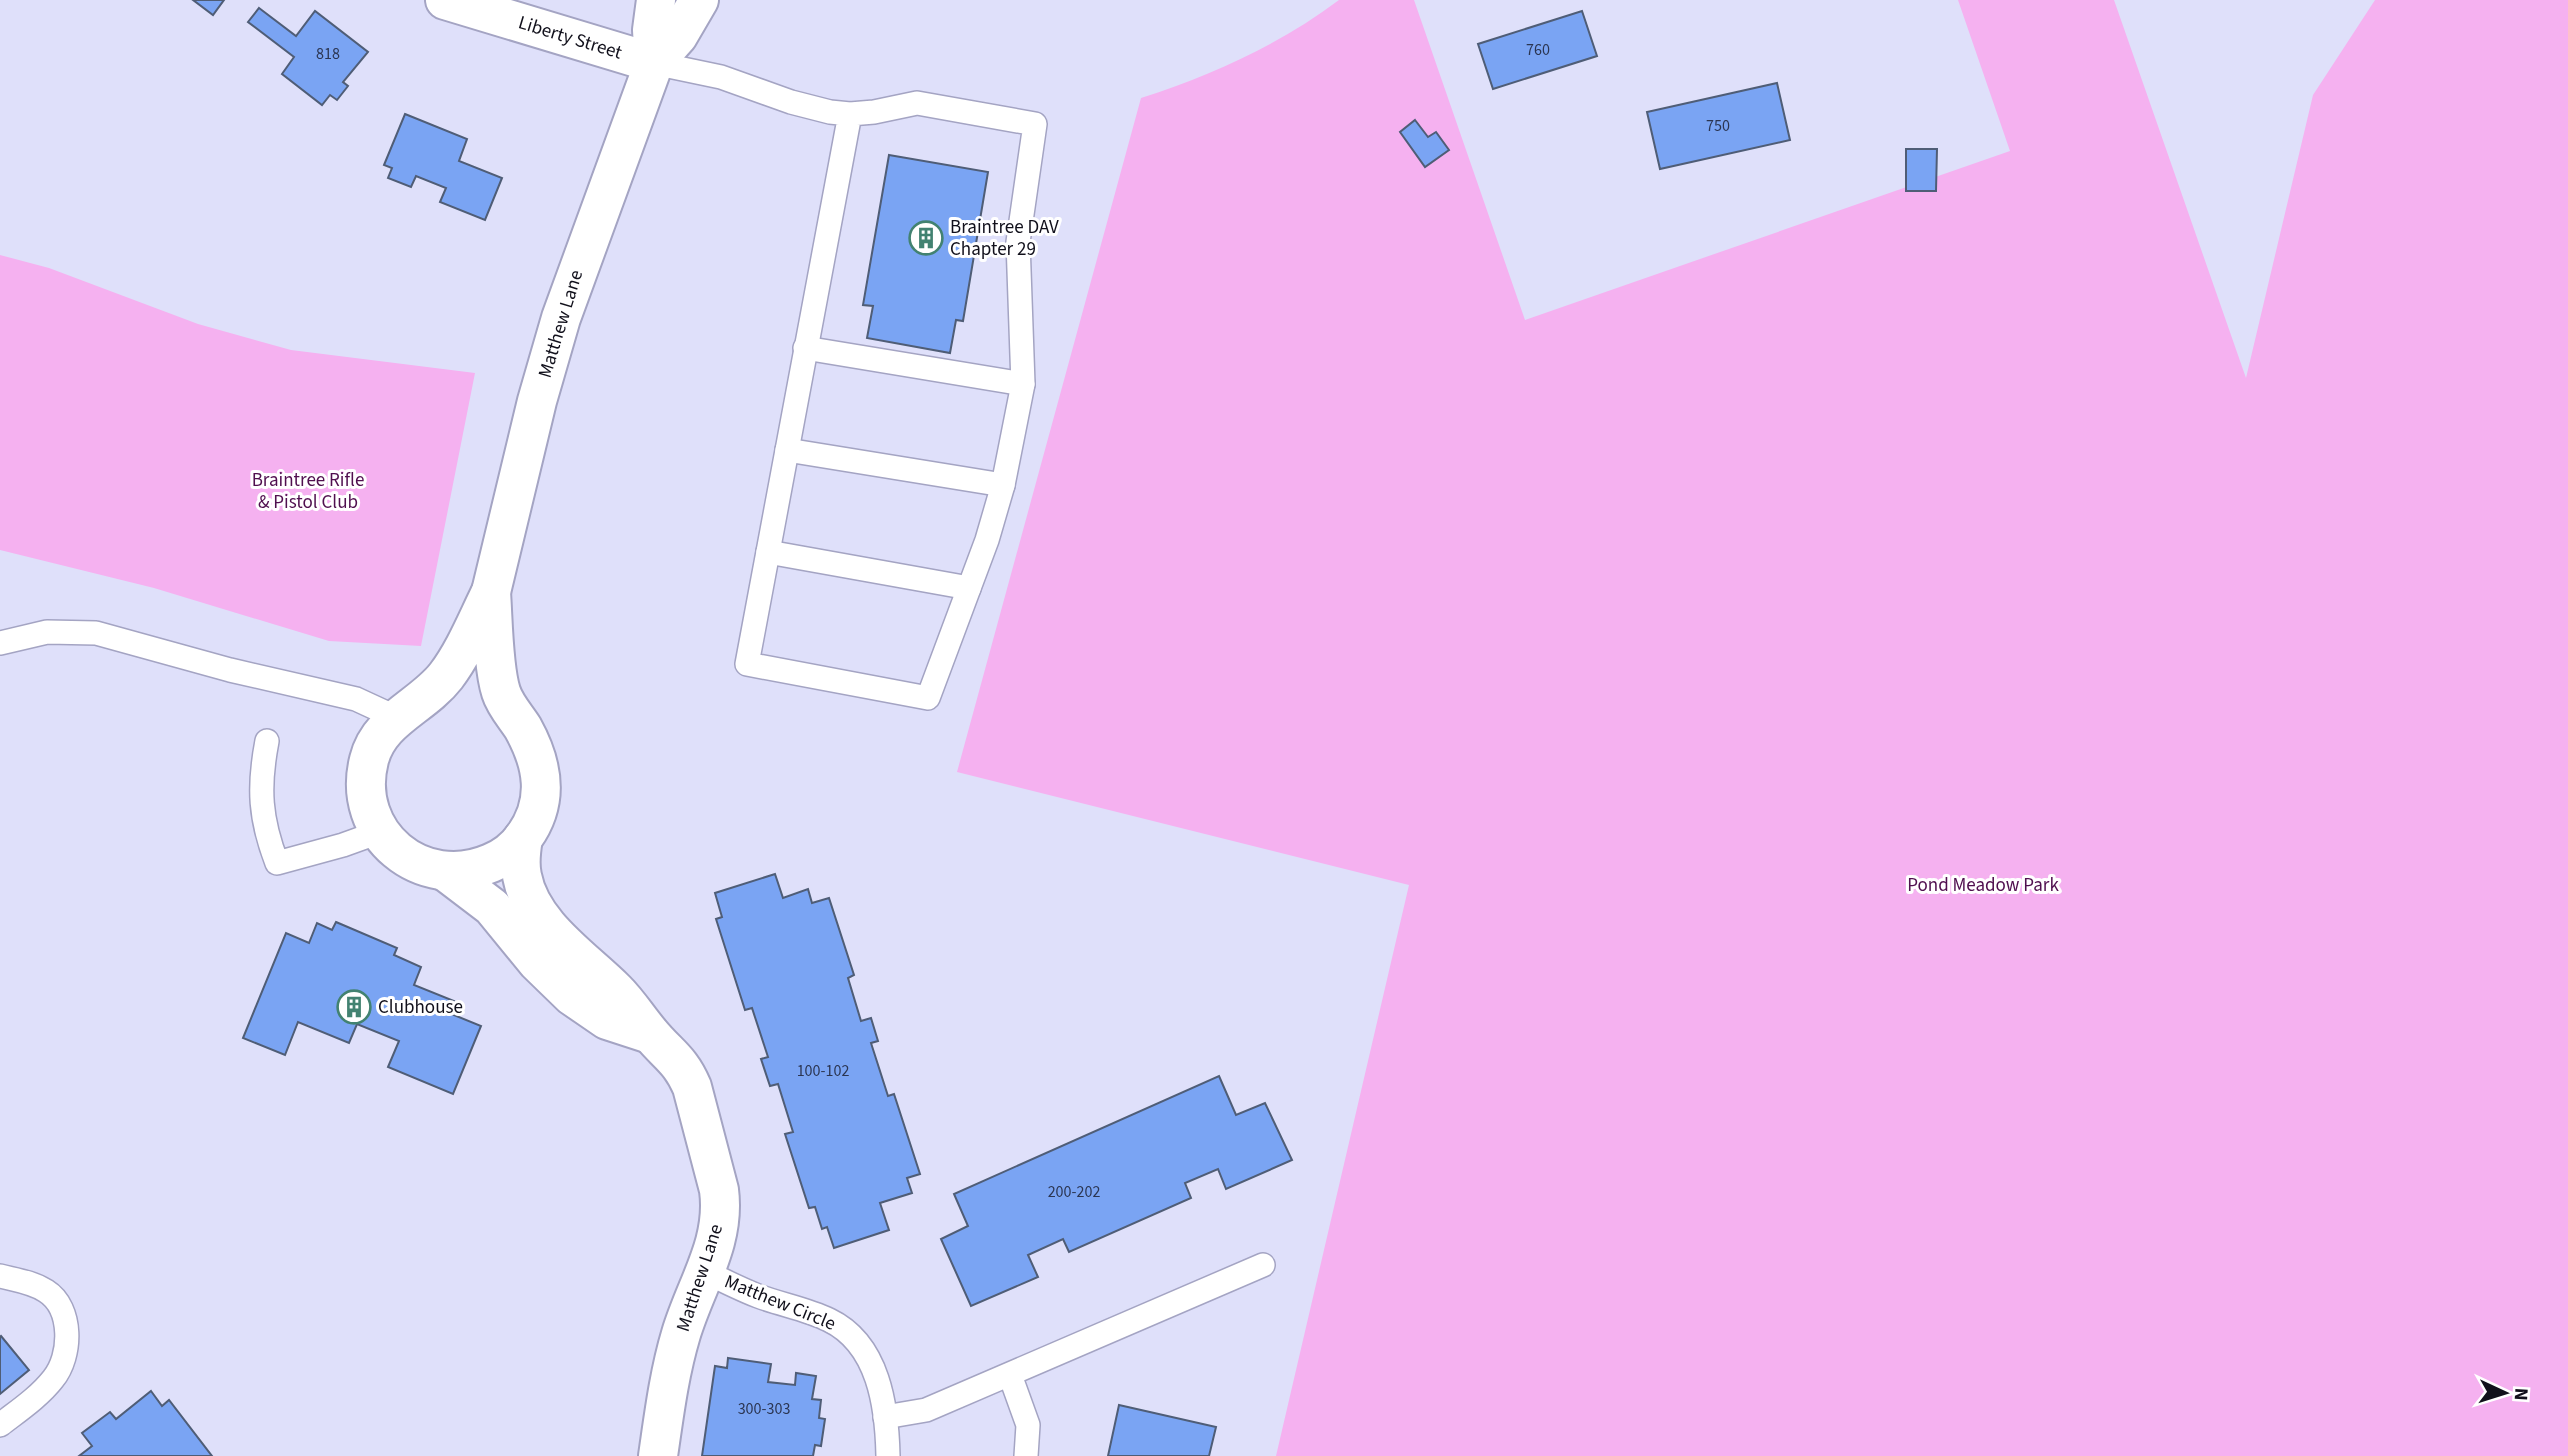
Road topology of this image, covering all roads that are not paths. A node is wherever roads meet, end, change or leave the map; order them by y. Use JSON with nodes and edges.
{"nodes":[{"id":1,"x":445,"y":0,"type":"edge"},
{"id":2,"x":656,"y":0,"type":"edge"},
{"id":3,"x":699,"y":0,"type":"edge"},
{"id":4,"x":654,"y":63,"type":"junction"},
{"id":5,"x":850,"y":114,"type":"junction"},
{"id":6,"x":805,"y":348,"type":"junction"},
{"id":7,"x":1023,"y":384,"type":"junction"},
{"id":8,"x":787,"y":450,"type":"junction"},
{"id":9,"x":1003,"y":485,"type":"junction"},
{"id":10,"x":768,"y":552,"type":"junction"},
{"id":11,"x":969,"y":589,"type":"junction"},
{"id":12,"x":491,"y":592,"type":"junction"},
{"id":13,"x":0,"y":643,"type":"edge"},
{"id":14,"x":396,"y":718,"type":"junction"},
{"id":15,"x":267,"y":741,"type":"dead end"},
{"id":16,"x":379,"y":832,"type":"junction"},
{"id":17,"x":523,"y":838,"type":"junction"},
{"id":18,"x":446,"y":872,"type":"junction"},
{"id":19,"x":650,"y":1034,"type":"junction"},
{"id":20,"x":1264,"y":1265,"type":"dead end"},
{"id":21,"x":704,"y":1271,"type":"junction"},
{"id":22,"x":0,"y":1276,"type":"edge"},
{"id":23,"x":1010,"y":1376,"type":"junction"},
{"id":24,"x":885,"y":1417,"type":"junction"},
{"id":25,"x":0,"y":1425,"type":"edge"},
{"id":26,"x":658,"y":1456,"type":"edge"},
{"id":27,"x":888,"y":1456,"type":"edge"},
{"id":28,"x":1026,"y":1456,"type":"edge"}],
"edges":[{"from":1,"to":4,"type":"street","name":"Liberty Street"},
{"from":2,"to":4,"type":"street","name":"Matthew Lane"},
{"from":3,"to":4,"type":"street","name":"Matthew Lane"},
{"from":4,"to":5,"type":"lane"},
{"from":4,"to":12,"type":"street","name":"Matthew Lane"},
{"from":5,"to":6,"type":"lane"},
{"from":5,"to":7,"type":"lane"},
{"from":6,"to":7,"type":"lane"},
{"from":6,"to":8,"type":"lane"},
{"from":7,"to":9,"type":"lane"},
{"from":8,"to":9,"type":"lane"},
{"from":8,"to":10,"type":"lane"},
{"from":9,"to":11,"type":"lane"},
{"from":10,"to":11,"type":"lane"},
{"from":10,"to":11,"type":"lane"},
{"from":12,"to":14,"type":"street"},
{"from":12,"to":17,"type":"street"},
{"from":13,"to":14,"type":"lane"},
{"from":14,"to":16,"type":"street"},
{"from":15,"to":16,"type":"lane"},
{"from":16,"to":18,"type":"street"},
{"from":17,"to":18,"type":"street"},
{"from":17,"to":19,"type":"street","name":"Matthew Lane"},
{"from":18,"to":19,"type":"street","name":"Matthew Lane"},
{"from":19,"to":21,"type":"street","name":"Matthew Lane"},
{"from":20,"to":23,"type":"lane"},
{"from":21,"to":24,"type":"lane","name":"Matthew Circle"},
{"from":21,"to":26,"type":"street","name":"Matthew Lane"},
{"from":22,"to":25,"type":"lane"},
{"from":23,"to":24,"type":"lane"},
{"from":23,"to":28,"type":"lane"},
{"from":24,"to":27,"type":"lane","name":"Matthew Circle"}]}
